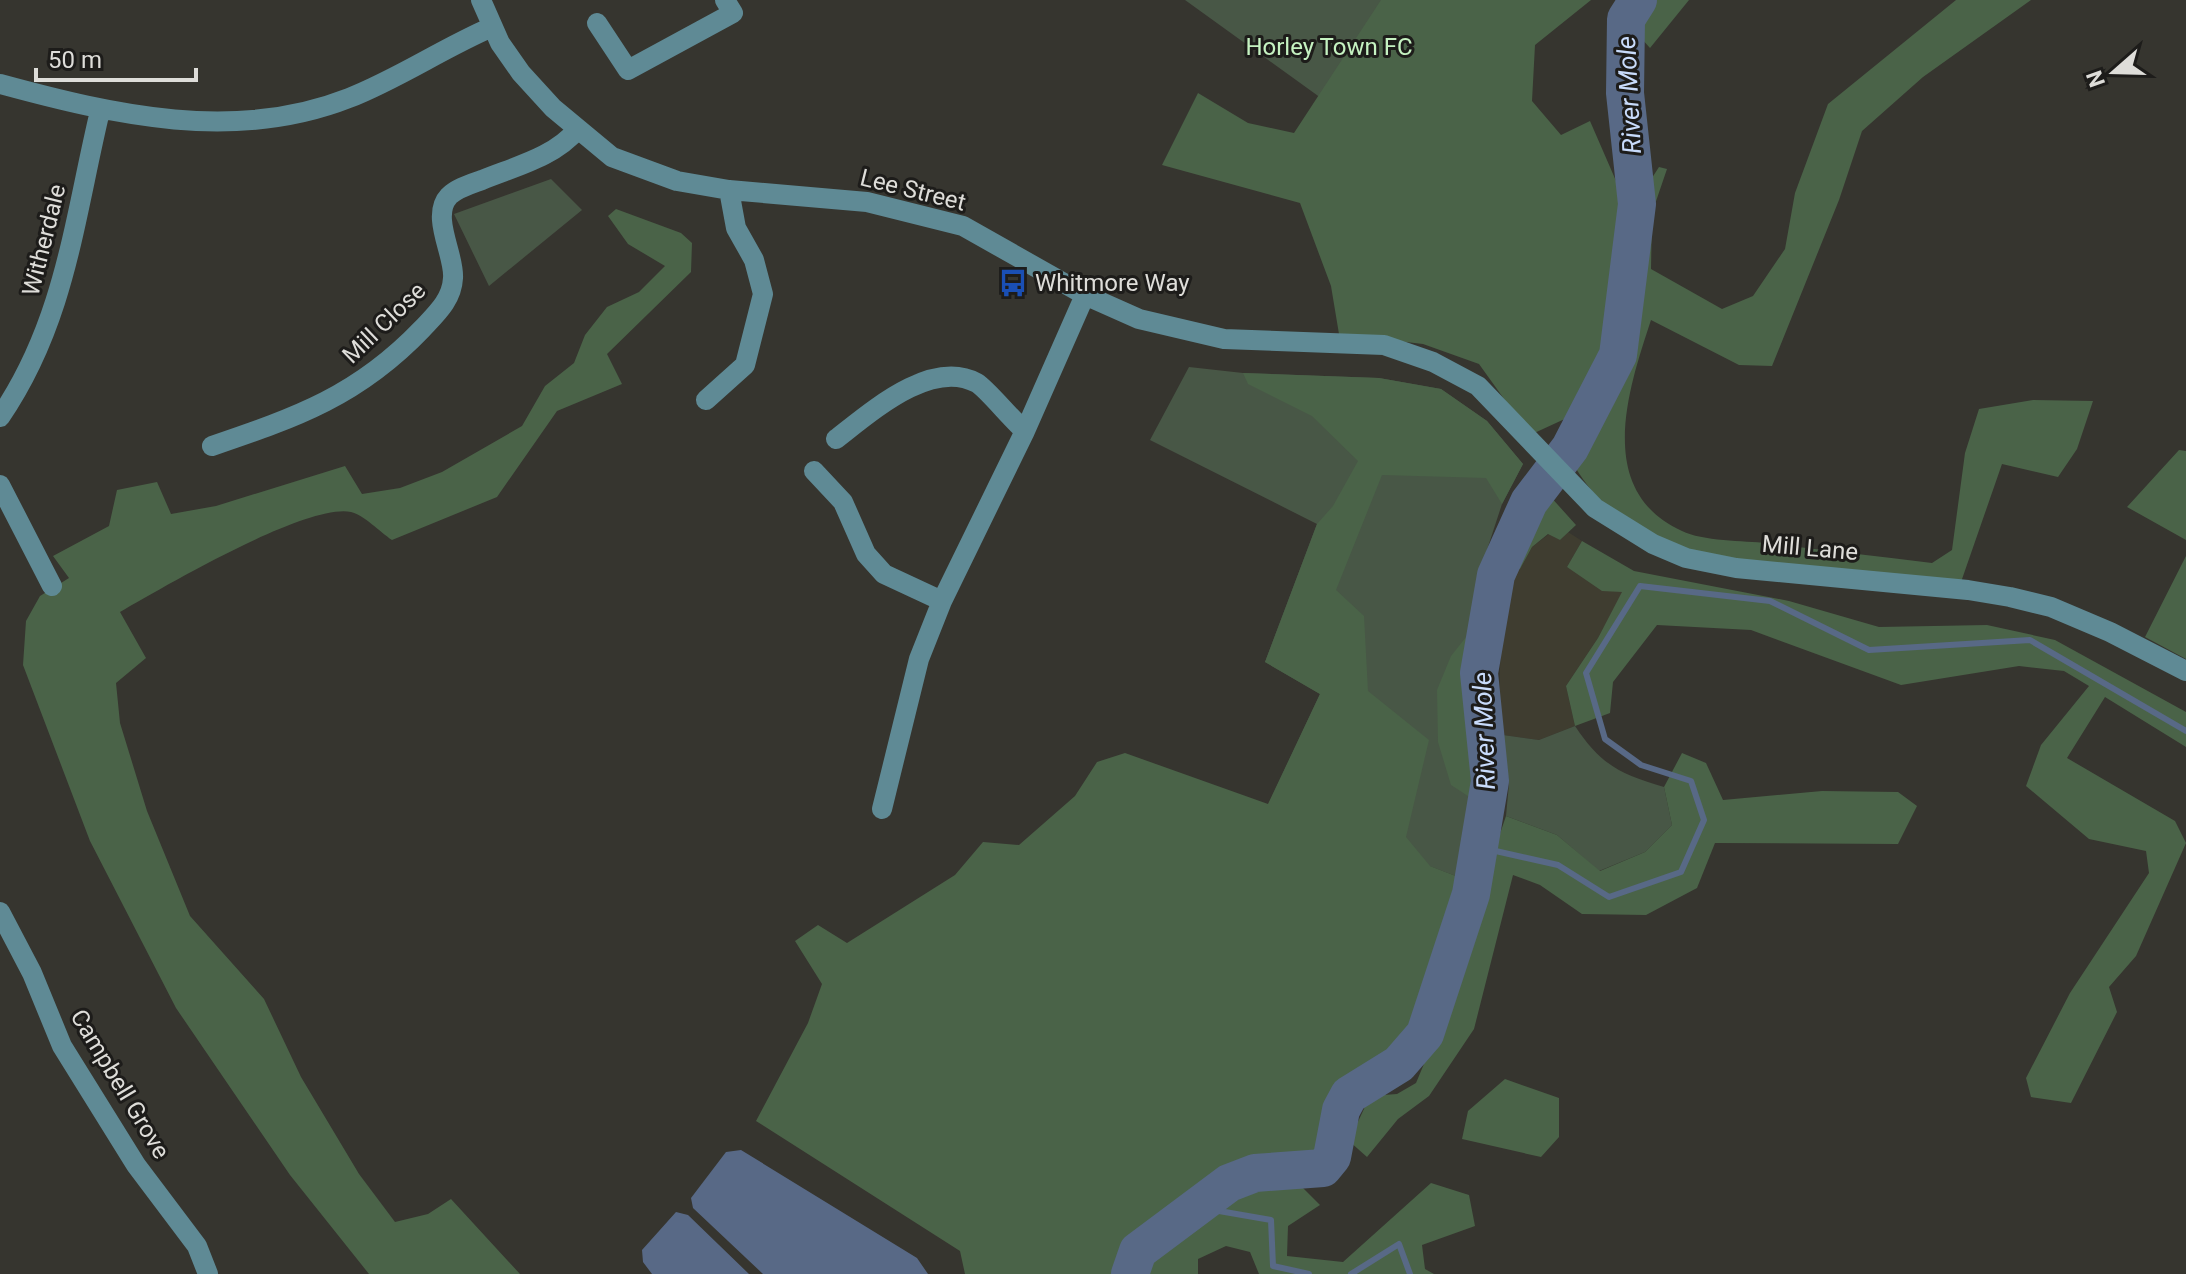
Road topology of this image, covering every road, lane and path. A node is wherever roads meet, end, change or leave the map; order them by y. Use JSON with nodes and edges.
{"nodes":[{"id":1,"x":481,"y":0,"type":"edge"},
{"id":2,"x":725,"y":0,"type":"edge"},
{"id":3,"x":597,"y":23,"type":"dead end"},
{"id":4,"x":492,"y":27,"type":"junction"},
{"id":5,"x":0,"y":84,"type":"edge"},
{"id":6,"x":100,"y":111,"type":"junction"},
{"id":7,"x":578,"y":129,"type":"junction"},
{"id":8,"x":729,"y":190,"type":"junction"},
{"id":9,"x":1085,"y":295,"type":"junction"},
{"id":10,"x":1478,"y":386,"type":"joint"},
{"id":11,"x":706,"y":400,"type":"dead end"},
{"id":12,"x":0,"y":417,"type":"edge"},
{"id":13,"x":1025,"y":431,"type":"junction"},
{"id":14,"x":836,"y":439,"type":"dead end"},
{"id":15,"x":212,"y":446,"type":"dead end"},
{"id":16,"x":814,"y":471,"type":"dead end"},
{"id":17,"x":0,"y":485,"type":"edge"},
{"id":18,"x":52,"y":586,"type":"dead end"},
{"id":19,"x":942,"y":601,"type":"junction"},
{"id":20,"x":2186,"y":671,"type":"edge"},
{"id":21,"x":882,"y":809,"type":"dead end"},
{"id":22,"x":0,"y":912,"type":"edge"},
{"id":23,"x":208,"y":1274,"type":"edge"}],
"edges":[{"from":1,"to":4,"type":"street","name":"Lee Street"},
{"from":2,"to":3,"type":"street"},
{"from":4,"to":6,"type":"street"},
{"from":4,"to":7,"type":"street","name":"Lee Street"},
{"from":5,"to":6,"type":"street"},
{"from":6,"to":12,"type":"street","name":"Witherdale"},
{"from":7,"to":8,"type":"street","name":"Lee Street"},
{"from":7,"to":15,"type":"street","name":"Mill Close"},
{"from":8,"to":9,"type":"street","name":"Lee Street"},
{"from":8,"to":11,"type":"street"},
{"from":9,"to":10,"type":"street","name":"Lee Street"},
{"from":9,"to":13,"type":"street"},
{"from":10,"to":20,"type":"street","name":"Mill Lane"},
{"from":13,"to":14,"type":"street"},
{"from":13,"to":19,"type":"street"},
{"from":16,"to":19,"type":"street"},
{"from":17,"to":18,"type":"street"},
{"from":19,"to":21,"type":"street"},
{"from":22,"to":23,"type":"street","name":"Campbell Grove"}]}
